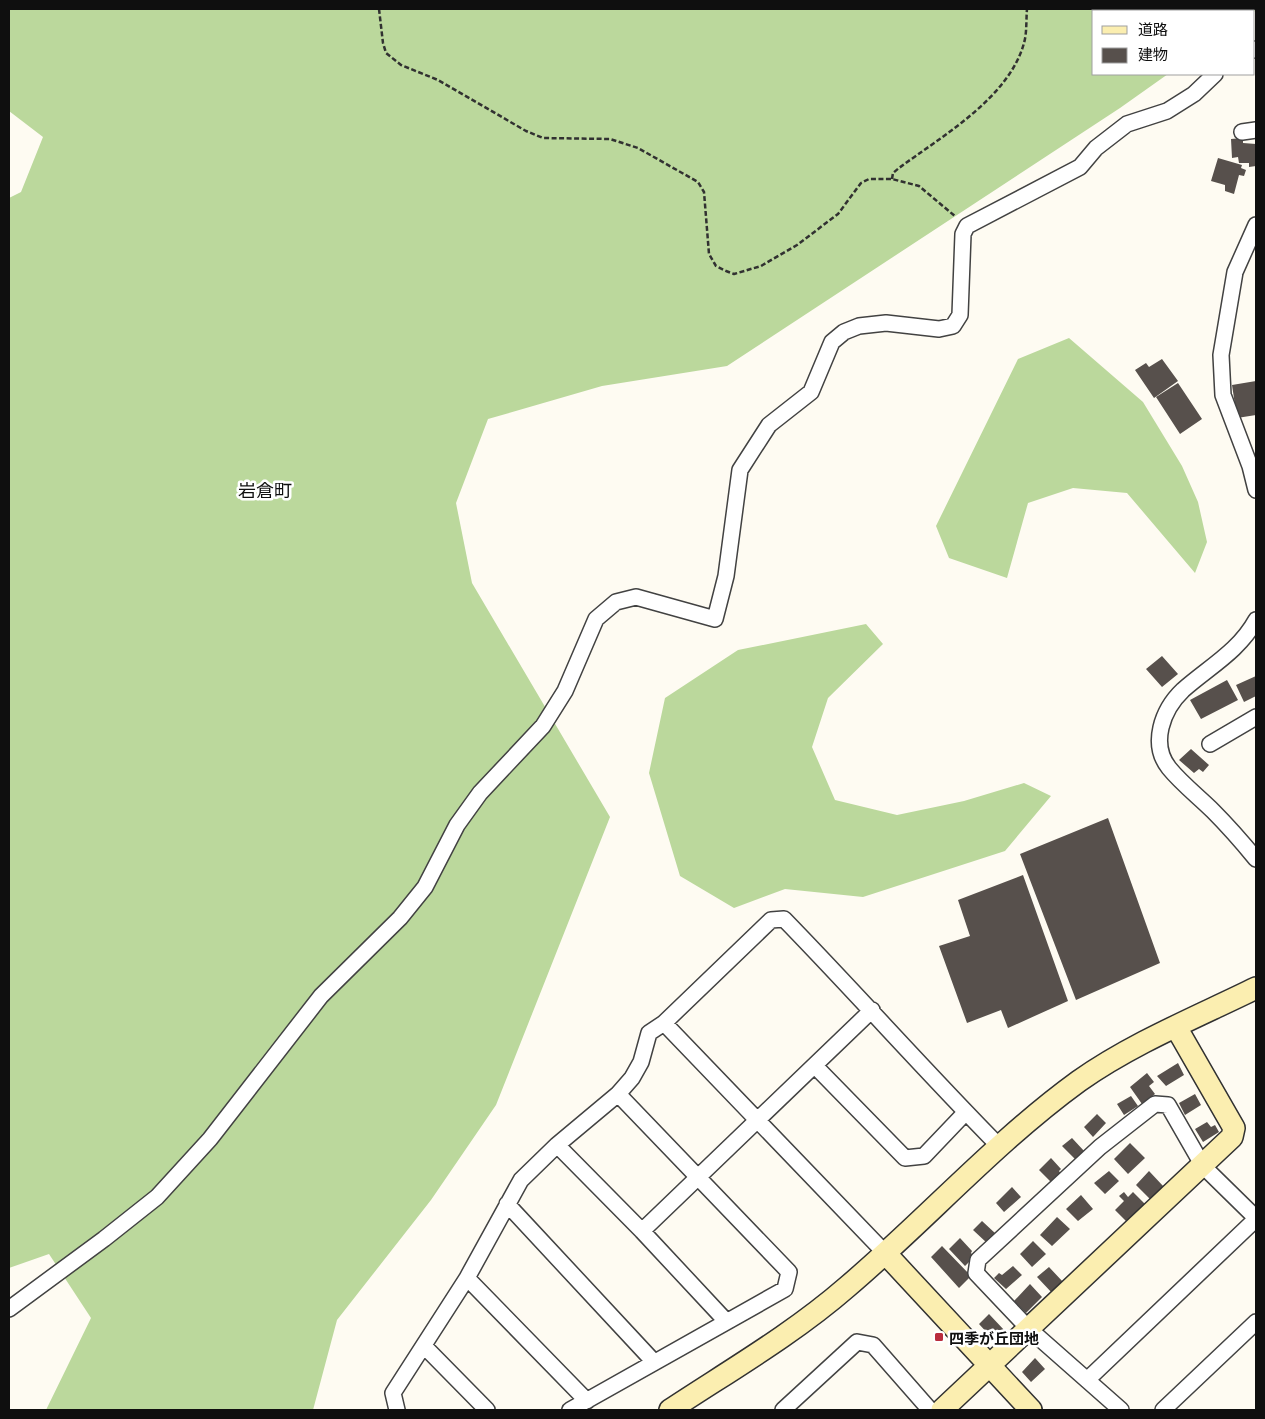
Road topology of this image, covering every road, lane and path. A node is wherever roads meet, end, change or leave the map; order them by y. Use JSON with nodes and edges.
{"nodes":[{"id":1,"x":379,"y":9,"type":"edge"},
{"id":2,"x":1027,"y":9,"type":"edge"},
{"id":3,"x":1214,"y":75,"type":"edge"},
{"id":4,"x":892,"y":179,"type":"junction"},
{"id":5,"x":967,"y":226,"type":"junction"},
{"id":6,"x":1256,"y":226,"type":"edge"},
{"id":7,"x":1256,"y":490,"type":"edge"},
{"id":8,"x":1256,"y":620,"type":"edge"},
{"id":9,"x":1256,"y":717,"type":"edge"},
{"id":10,"x":1210,"y":744,"type":"dead end"},
{"id":11,"x":1256,"y":859,"type":"edge"},
{"id":12,"x":1256,"y":988,"type":"edge"},
{"id":13,"x":872,"y":1010,"type":"junction"},
{"id":14,"x":664,"y":1023,"type":"junction"},
{"id":15,"x":1176,"y":1028,"type":"junction"},
{"id":16,"x":815,"y":1066,"type":"junction"},
{"id":17,"x":618,"y":1094,"type":"junction"},
{"id":18,"x":965,"y":1113,"type":"junction"},
{"id":19,"x":757,"y":1120,"type":"junction"},
{"id":20,"x":556,"y":1145,"type":"junction"},
{"id":21,"x":999,"y":1146,"type":"junction"},
{"id":22,"x":1203,"y":1166,"type":"junction"},
{"id":23,"x":698,"y":1179,"type":"junction"},
{"id":24,"x":507,"y":1204,"type":"junction"},
{"id":25,"x":1256,"y":1218,"type":"edge"},
{"id":26,"x":642,"y":1231,"type":"junction"},
{"id":27,"x":886,"y":1254,"type":"junction"},
{"id":28,"x":467,"y":1278,"type":"junction"},
{"id":29,"x":9,"y":1309,"type":"edge"},
{"id":30,"x":725,"y":1320,"type":"junction"},
{"id":31,"x":1256,"y":1322,"type":"edge"},
{"id":32,"x":1028,"y":1328,"type":"junction"},
{"id":33,"x":424,"y":1346,"type":"junction"},
{"id":34,"x":654,"y":1362,"type":"junction"},
{"id":35,"x":988,"y":1366,"type":"junction"},
{"id":36,"x":1087,"y":1380,"type":"junction"},
{"id":37,"x":587,"y":1401,"type":"junction"},
{"id":38,"x":397,"y":1410,"type":"edge"},
{"id":39,"x":487,"y":1410,"type":"edge"},
{"id":40,"x":570,"y":1410,"type":"edge"},
{"id":41,"x":670,"y":1410,"type":"edge"},
{"id":42,"x":783,"y":1410,"type":"edge"},
{"id":43,"x":930,"y":1410,"type":"edge"},
{"id":44,"x":942,"y":1410,"type":"edge"},
{"id":45,"x":1031,"y":1410,"type":"edge"},
{"id":46,"x":1121,"y":1410,"type":"edge"},
{"id":47,"x":1163,"y":1410,"type":"edge"}],
"edges":[{"from":1,"to":4,"type":"path"},
{"from":2,"to":4,"type":"path"},
{"from":3,"to":5,"type":"street"},
{"from":4,"to":5,"type":"path"},
{"from":5,"to":29,"type":"street"},
{"from":6,"to":7,"type":"street"},
{"from":8,"to":11,"type":"street"},
{"from":9,"to":10,"type":"street"},
{"from":12,"to":15,"type":"street"},
{"from":13,"to":14,"type":"street"},
{"from":13,"to":16,"type":"street"},
{"from":13,"to":18,"type":"street"},
{"from":14,"to":17,"type":"street"},
{"from":14,"to":19,"type":"street"},
{"from":15,"to":21,"type":"street"},
{"from":15,"to":22,"type":"street"},
{"from":16,"to":18,"type":"street"},
{"from":16,"to":19,"type":"street"},
{"from":17,"to":20,"type":"street"},
{"from":17,"to":23,"type":"street"},
{"from":18,"to":21,"type":"street"},
{"from":19,"to":23,"type":"street"},
{"from":19,"to":27,"type":"street"},
{"from":20,"to":24,"type":"street"},
{"from":20,"to":26,"type":"street"},
{"from":21,"to":27,"type":"street"},
{"from":22,"to":25,"type":"street"},
{"from":22,"to":32,"type":"street"},
{"from":22,"to":32,"type":"street"},
{"from":23,"to":26,"type":"street"},
{"from":23,"to":30,"type":"street"},
{"from":24,"to":28,"type":"street"},
{"from":24,"to":34,"type":"street"},
{"from":25,"to":36,"type":"street"},
{"from":26,"to":30,"type":"street"},
{"from":27,"to":35,"type":"street"},
{"from":27,"to":41,"type":"street"},
{"from":28,"to":33,"type":"street"},
{"from":28,"to":37,"type":"street"},
{"from":30,"to":34,"type":"street"},
{"from":31,"to":47,"type":"street"},
{"from":32,"to":35,"type":"street"},
{"from":32,"to":36,"type":"street"},
{"from":33,"to":38,"type":"street"},
{"from":33,"to":39,"type":"street"},
{"from":34,"to":37,"type":"street"},
{"from":35,"to":44,"type":"street"},
{"from":35,"to":45,"type":"street"},
{"from":36,"to":46,"type":"street"},
{"from":37,"to":40,"type":"street"},
{"from":42,"to":43,"type":"street"}]}
